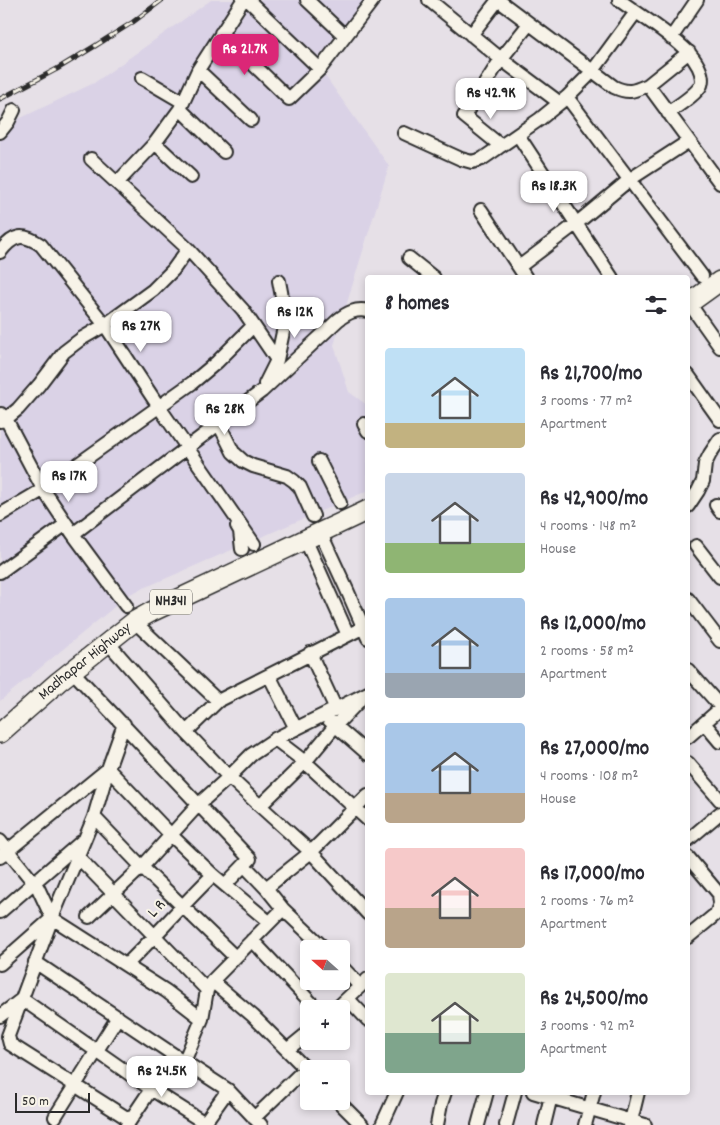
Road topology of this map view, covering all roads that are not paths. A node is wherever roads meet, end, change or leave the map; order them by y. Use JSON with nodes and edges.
{"nodes":[{"id":1,"x":243,"y":0,"type":"edge"},
{"id":2,"x":248,"y":0,"type":"edge"},
{"id":3,"x":308,"y":0,"type":"edge"},
{"id":4,"x":372,"y":0,"type":"edge"},
{"id":5,"x":429,"y":0,"type":"edge"},
{"id":6,"x":619,"y":0,"type":"edge"},
{"id":7,"x":697,"y":0,"type":"edge"},
{"id":8,"x":636,"y":12,"type":"junction"},
{"id":9,"x":529,"y":24,"type":"junction"},
{"id":10,"x":221,"y":34,"type":"junction"},
{"id":11,"x":471,"y":35,"type":"junction"},
{"id":12,"x":345,"y":36,"type":"junction"},
{"id":13,"x":671,"y":38,"type":"junction"},
{"id":14,"x":689,"y":52,"type":"junction"},
{"id":15,"x":501,"y":59,"type":"junction"},
{"id":16,"x":320,"y":69,"type":"junction"},
{"id":17,"x":198,"y":70,"type":"junction"},
{"id":18,"x":592,"y":72,"type":"junction"},
{"id":19,"x":142,"y":78,"type":"dead end"},
{"id":20,"x":648,"y":84,"type":"junction"},
{"id":21,"x":563,"y":100,"type":"junction"},
{"id":22,"x":182,"y":106,"type":"junction"},
{"id":23,"x":14,"y":110,"type":"dead end"},
{"id":24,"x":668,"y":112,"type":"junction"},
{"id":25,"x":251,"y":120,"type":"dead end"},
{"id":26,"x":0,"y":132,"type":"edge"},
{"id":27,"x":404,"y":133,"type":"dead end"},
{"id":28,"x":518,"y":135,"type":"junction"},
{"id":29,"x":689,"y":142,"type":"junction"},
{"id":30,"x":155,"y":143,"type":"junction"},
{"id":31,"x":501,"y":146,"type":"junction"},
{"id":32,"x":224,"y":152,"type":"dead end"},
{"id":33,"x":91,"y":159,"type":"dead end"},
{"id":34,"x":191,"y":177,"type":"dead end"},
{"id":35,"x":630,"y":180,"type":"junction"},
{"id":36,"x":117,"y":183,"type":"junction"},
{"id":37,"x":720,"y":183,"type":"edge"},
{"id":38,"x":481,"y":210,"type":"dead end"},
{"id":39,"x":577,"y":223,"type":"junction"},
{"id":40,"x":188,"y":249,"type":"junction"},
{"id":41,"x":0,"y":252,"type":"edge"},
{"id":42,"x":409,"y":258,"type":"dead end"},
{"id":43,"x":522,"y":272,"type":"edge"},
{"id":44,"x":430,"y":275,"type":"edge"},
{"id":45,"x":610,"y":275,"type":"edge"},
{"id":46,"x":279,"y":281,"type":"dead end"},
{"id":47,"x":716,"y":281,"type":"edge"},
{"id":48,"x":690,"y":300,"type":"edge"},
{"id":49,"x":690,"y":303,"type":"edge"},
{"id":50,"x":365,"y":310,"type":"edge"},
{"id":51,"x":105,"y":324,"type":"junction"},
{"id":52,"x":253,"y":326,"type":"junction"},
{"id":53,"x":720,"y":348,"type":"edge"},
{"id":54,"x":276,"y":360,"type":"junction"},
{"id":55,"x":690,"y":378,"type":"edge"},
{"id":56,"x":262,"y":391,"type":"junction"},
{"id":57,"x":159,"y":407,"type":"junction"},
{"id":58,"x":2,"y":417,"type":"edge"},
{"id":59,"x":720,"y":420,"type":"edge"},
{"id":60,"x":218,"y":424,"type":"junction"},
{"id":61,"x":720,"y":439,"type":"edge"},
{"id":62,"x":187,"y":448,"type":"junction"},
{"id":63,"x":319,"y":461,"type":"dead end"},
{"id":64,"x":43,"y":489,"type":"junction"},
{"id":65,"x":365,"y":497,"type":"edge"},
{"id":66,"x":340,"y":503,"type":"dead end"},
{"id":67,"x":690,"y":503,"type":"edge"},
{"id":68,"x":365,"y":511,"type":"edge"},
{"id":69,"x":0,"y":516,"type":"edge"},
{"id":70,"x":313,"y":516,"type":"dead end"},
{"id":71,"x":70,"y":529,"type":"junction"},
{"id":72,"x":322,"y":536,"type":"dead end"},
{"id":73,"x":307,"y":543,"type":"dead end"},
{"id":74,"x":696,"y":546,"type":"dead end"},
{"id":75,"x":248,"y":547,"type":"dead end"},
{"id":76,"x":0,"y":572,"type":"edge"},
{"id":77,"x":720,"y":577,"type":"edge"},
{"id":78,"x":690,"y":603,"type":"edge"},
{"id":79,"x":126,"y":606,"type":"dead end"},
{"id":80,"x":138,"y":625,"type":"dead end"},
{"id":81,"x":365,"y":628,"type":"edge"},
{"id":82,"x":365,"y":630,"type":"edge"},
{"id":83,"x":348,"y":634,"type":"junction"},
{"id":84,"x":720,"y":641,"type":"edge"},
{"id":85,"x":110,"y":645,"type":"dead end"},
{"id":86,"x":310,"y":653,"type":"junction"},
{"id":87,"x":690,"y":672,"type":"edge"},
{"id":88,"x":75,"y":674,"type":"dead end"},
{"id":89,"x":269,"y":675,"type":"junction"},
{"id":90,"x":365,"y":700,"type":"edge"},
{"id":91,"x":218,"y":701,"type":"junction"},
{"id":92,"x":720,"y":708,"type":"edge"},
{"id":93,"x":336,"y":709,"type":"junction"},
{"id":94,"x":324,"y":715,"type":"junction"},
{"id":95,"x":0,"y":718,"type":"edge"},
{"id":96,"x":704,"y":723,"type":"junction"},
{"id":97,"x":124,"y":724,"type":"junction"},
{"id":98,"x":335,"y":726,"type":"junction"},
{"id":99,"x":296,"y":729,"type":"junction"},
{"id":100,"x":186,"y":732,"type":"junction"},
{"id":101,"x":690,"y":732,"type":"edge"},
{"id":102,"x":0,"y":734,"type":"edge"},
{"id":103,"x":276,"y":739,"type":"junction"},
{"id":104,"x":720,"y":742,"type":"edge"},
{"id":105,"x":365,"y":751,"type":"edge"},
{"id":106,"x":304,"y":762,"type":"junction"},
{"id":107,"x":690,"y":765,"type":"edge"},
{"id":108,"x":108,"y":769,"type":"junction"},
{"id":109,"x":229,"y":777,"type":"junction"},
{"id":110,"x":365,"y":798,"type":"edge"},
{"id":111,"x":720,"y":800,"type":"edge"},
{"id":112,"x":199,"y":804,"type":"junction"},
{"id":113,"x":260,"y":806,"type":"junction"},
{"id":114,"x":354,"y":808,"type":"junction"},
{"id":115,"x":720,"y":814,"type":"edge"},
{"id":116,"x":94,"y":817,"type":"junction"},
{"id":117,"x":365,"y":817,"type":"edge"},
{"id":118,"x":171,"y":835,"type":"junction"},
{"id":119,"x":690,"y":838,"type":"edge"},
{"id":120,"x":85,"y":839,"type":"junction"},
{"id":121,"x":3,"y":850,"type":"edge"},
{"id":122,"x":310,"y":852,"type":"junction"},
{"id":123,"x":77,"y":856,"type":"junction"},
{"id":124,"x":690,"y":859,"type":"edge"},
{"id":125,"x":244,"y":865,"type":"junction"},
{"id":126,"x":142,"y":867,"type":"junction"},
{"id":127,"x":213,"y":875,"type":"junction"},
{"id":128,"x":34,"y":884,"type":"junction"},
{"id":129,"x":225,"y":885,"type":"junction"},
{"id":130,"x":266,"y":888,"type":"junction"},
{"id":131,"x":114,"y":894,"type":"junction"},
{"id":132,"x":183,"y":905,"type":"junction"},
{"id":133,"x":283,"y":908,"type":"junction"},
{"id":134,"x":365,"y":911,"type":"edge"},
{"id":135,"x":0,"y":912,"type":"edge"},
{"id":136,"x":89,"y":917,"type":"dead end"},
{"id":137,"x":52,"y":918,"type":"junction"},
{"id":138,"x":269,"y":922,"type":"junction"},
{"id":139,"x":690,"y":935,"type":"edge"},
{"id":140,"x":155,"y":936,"type":"junction"},
{"id":141,"x":252,"y":940,"type":"junction"},
{"id":142,"x":316,"y":940,"type":"edge"},
{"id":143,"x":235,"y":957,"type":"junction"},
{"id":144,"x":35,"y":962,"type":"junction"},
{"id":145,"x":0,"y":964,"type":"edge"},
{"id":146,"x":126,"y":965,"type":"junction"},
{"id":147,"x":350,"y":972,"type":"edge"},
{"id":148,"x":364,"y":982,"type":"edge"},
{"id":149,"x":210,"y":986,"type":"junction"},
{"id":150,"x":22,"y":999,"type":"junction"},
{"id":151,"x":348,"y":999,"type":"joint"},
{"id":152,"x":309,"y":1000,"type":"edge"},
{"id":153,"x":0,"y":1016,"type":"edge"},
{"id":154,"x":365,"y":1017,"type":"edge"},
{"id":155,"x":118,"y":1018,"type":"junction"},
{"id":156,"x":202,"y":1019,"type":"junction"},
{"id":157,"x":300,"y":1039,"type":"edge"},
{"id":158,"x":287,"y":1050,"type":"junction"},
{"id":159,"x":96,"y":1051,"type":"junction"},
{"id":160,"x":179,"y":1058,"type":"junction"},
{"id":161,"x":300,"y":1063,"type":"edge"},
{"id":162,"x":300,"y":1077,"type":"edge"},
{"id":163,"x":75,"y":1084,"type":"junction"},
{"id":164,"x":151,"y":1089,"type":"junction"},
{"id":165,"x":228,"y":1090,"type":"junction"},
{"id":166,"x":396,"y":1095,"type":"edge"},
{"id":167,"x":444,"y":1095,"type":"edge"},
{"id":168,"x":486,"y":1095,"type":"edge"},
{"id":169,"x":514,"y":1095,"type":"edge"},
{"id":170,"x":551,"y":1095,"type":"edge"},
{"id":171,"x":593,"y":1095,"type":"edge"},
{"id":172,"x":637,"y":1095,"type":"edge"},
{"id":173,"x":589,"y":1109,"type":"junction"},
{"id":174,"x":347,"y":1110,"type":"edge"},
{"id":175,"x":54,"y":1117,"type":"dead end"},
{"id":176,"x":258,"y":1121,"type":"edge"},
{"id":177,"x":129,"y":1123,"type":"edge"},
{"id":178,"x":630,"y":1123,"type":"edge"},
{"id":179,"x":205,"y":1124,"type":"edge"},
{"id":180,"x":362,"y":1125,"type":"edge"},
{"id":181,"x":382,"y":1125,"type":"edge"},
{"id":182,"x":437,"y":1125,"type":"edge"},
{"id":183,"x":478,"y":1125,"type":"edge"},
{"id":184,"x":506,"y":1125,"type":"edge"},
{"id":185,"x":544,"y":1125,"type":"edge"},
{"id":186,"x":585,"y":1125,"type":"edge"},
{"id":187,"x":645,"y":1125,"type":"edge"}],
"edges":[{"from":1,"to":10,"type":"street"},
{"from":2,"to":16,"type":"street"},
{"from":3,"to":12,"type":"street"},
{"from":4,"to":12,"type":"street"},
{"from":5,"to":11,"type":"street"},
{"from":6,"to":8,"type":"street"},
{"from":7,"to":13,"type":"street"},
{"from":8,"to":13,"type":"street"},
{"from":8,"to":18,"type":"street"},
{"from":9,"to":11,"type":"street"},
{"from":9,"to":15,"type":"street"},
{"from":9,"to":18,"type":"street"},
{"from":10,"to":16,"type":"street"},
{"from":10,"to":17,"type":"street"},
{"from":11,"to":15,"type":"street"},
{"from":12,"to":16,"type":"street"},
{"from":13,"to":14,"type":"street"},
{"from":14,"to":20,"type":"street"},
{"from":14,"to":24,"type":"street"},
{"from":15,"to":21,"type":"street"},
{"from":15,"to":31,"type":"street"},
{"from":17,"to":22,"type":"street"},
{"from":17,"to":25,"type":"street"},
{"from":18,"to":20,"type":"street"},
{"from":18,"to":21,"type":"street"},
{"from":19,"to":22,"type":"street"},
{"from":20,"to":24,"type":"street"},
{"from":21,"to":28,"type":"street"},
{"from":21,"to":35,"type":"street"},
{"from":22,"to":30,"type":"street"},
{"from":22,"to":32,"type":"street"},
{"from":23,"to":26,"type":"street"},
{"from":24,"to":29,"type":"street"},
{"from":27,"to":31,"type":"street"},
{"from":28,"to":31,"type":"street"},
{"from":28,"to":39,"type":"street"},
{"from":29,"to":35,"type":"street"},
{"from":29,"to":37,"type":"street"},
{"from":30,"to":34,"type":"street"},
{"from":30,"to":36,"type":"street"},
{"from":33,"to":36,"type":"street"},
{"from":35,"to":39,"type":"street"},
{"from":35,"to":47,"type":"street"},
{"from":36,"to":40,"type":"street"},
{"from":38,"to":43,"type":"street"},
{"from":39,"to":43,"type":"street"},
{"from":39,"to":45,"type":"street"},
{"from":40,"to":51,"type":"street"},
{"from":40,"to":52,"type":"street"},
{"from":41,"to":51,"type":"street"},
{"from":42,"to":44,"type":"street"},
{"from":46,"to":54,"type":"street"},
{"from":47,"to":48,"type":"highway"},
{"from":49,"to":53,"type":"street"},
{"from":50,"to":56,"type":"street"},
{"from":51,"to":57,"type":"street"},
{"from":51,"to":58,"type":"street"},
{"from":52,"to":54,"type":"street"},
{"from":52,"to":57,"type":"street"},
{"from":54,"to":56,"type":"street"},
{"from":55,"to":59,"type":"street"},
{"from":56,"to":60,"type":"street"},
{"from":57,"to":62,"type":"street"},
{"from":57,"to":64,"type":"street"},
{"from":58,"to":64,"type":"street"},
{"from":60,"to":62,"type":"street"},
{"from":60,"to":70,"type":"street"},
{"from":61,"to":67,"type":"street"},
{"from":62,"to":71,"type":"street"},
{"from":62,"to":75,"type":"street"},
{"from":63,"to":66,"type":"street"},
{"from":64,"to":69,"type":"street"},
{"from":64,"to":71,"type":"street"},
{"from":65,"to":95,"type":"highway","name":"Madhapar Highway","number":"NH341"},
{"from":68,"to":102,"type":"highway","name":"Madhapar Highway","number":"NH341"},
{"from":71,"to":76,"type":"street"},
{"from":71,"to":79,"type":"street"},
{"from":72,"to":81,"type":"street"},
{"from":73,"to":83,"type":"street"},
{"from":74,"to":77,"type":"street"},
{"from":78,"to":84,"type":"street"},
{"from":80,"to":91,"type":"street"},
{"from":82,"to":83,"type":"street"},
{"from":83,"to":86,"type":"street"},
{"from":85,"to":100,"type":"street"},
{"from":86,"to":89,"type":"street"},
{"from":86,"to":93,"type":"street"},
{"from":87,"to":92,"type":"street"},
{"from":88,"to":97,"type":"street"},
{"from":89,"to":91,"type":"street"},
{"from":89,"to":99,"type":"street"},
{"from":90,"to":93,"type":"street"},
{"from":90,"to":98,"type":"street"},
{"from":91,"to":100,"type":"street"},
{"from":92,"to":96,"type":"street"},
{"from":93,"to":94,"type":"street"},
{"from":94,"to":98,"type":"street"},
{"from":94,"to":99,"type":"street"},
{"from":96,"to":101,"type":"street"},
{"from":96,"to":104,"type":"street"},
{"from":97,"to":108,"type":"street"},
{"from":97,"to":112,"type":"street"},
{"from":98,"to":105,"type":"street"},
{"from":98,"to":106,"type":"street"},
{"from":99,"to":103,"type":"street"},
{"from":100,"to":109,"type":"street"},
{"from":103,"to":106,"type":"street"},
{"from":103,"to":109,"type":"street"},
{"from":106,"to":113,"type":"street"},
{"from":106,"to":114,"type":"street"},
{"from":107,"to":111,"type":"street"},
{"from":108,"to":116,"type":"street"},
{"from":108,"to":118,"type":"street"},
{"from":108,"to":121,"type":"street"},
{"from":109,"to":112,"type":"street"},
{"from":109,"to":113,"type":"street"},
{"from":110,"to":114,"type":"street"},
{"from":112,"to":118,"type":"street"},
{"from":112,"to":125,"type":"street"},
{"from":113,"to":122,"type":"street"},
{"from":114,"to":117,"type":"street"},
{"from":114,"to":122,"type":"street"},
{"from":115,"to":119,"type":"street"},
{"from":116,"to":120,"type":"street"},
{"from":116,"to":126,"type":"street"},
{"from":118,"to":126,"type":"street"},
{"from":118,"to":127,"type":"street"},
{"from":120,"to":123,"type":"street"},
{"from":120,"to":128,"type":"street"},
{"from":121,"to":128,"type":"street"},
{"from":122,"to":130,"type":"street"},
{"from":122,"to":134,"type":"street"},
{"from":123,"to":131,"type":"street"},
{"from":123,"to":137,"type":"street"},
{"from":124,"to":139,"type":"street"},
{"from":125,"to":129,"type":"street"},
{"from":125,"to":130,"type":"street"},
{"from":126,"to":131,"type":"street"},
{"from":126,"to":132,"type":"street"},
{"from":127,"to":129,"type":"street"},
{"from":127,"to":132,"type":"street","name":"L R"},
{"from":128,"to":135,"type":"street"},
{"from":128,"to":137,"type":"street"},
{"from":129,"to":138,"type":"street"},
{"from":130,"to":133,"type":"street"},
{"from":131,"to":136,"type":"street"},
{"from":131,"to":140,"type":"street"},
{"from":132,"to":140,"type":"street","name":"L R"},
{"from":132,"to":143,"type":"street"},
{"from":133,"to":138,"type":"street"},
{"from":133,"to":142,"type":"street"},
{"from":137,"to":144,"type":"street"},
{"from":137,"to":145,"type":"street"},
{"from":137,"to":146,"type":"street"},
{"from":138,"to":141,"type":"street"},
{"from":140,"to":146,"type":"street","name":"L R"},
{"from":140,"to":149,"type":"street"},
{"from":141,"to":143,"type":"street"},
{"from":141,"to":152,"type":"street"},
{"from":143,"to":149,"type":"street"},
{"from":144,"to":150,"type":"street"},
{"from":144,"to":155,"type":"street"},
{"from":146,"to":156,"type":"street"},
{"from":147,"to":148,"type":"street"},
{"from":148,"to":151,"type":"street"},
{"from":149,"to":156,"type":"street"},
{"from":149,"to":158,"type":"street"},
{"from":150,"to":153,"type":"street"},
{"from":150,"to":159,"type":"street"},
{"from":150,"to":163,"type":"street"},
{"from":151,"to":154,"type":"street"},
{"from":155,"to":159,"type":"street"},
{"from":155,"to":160,"type":"street"},
{"from":156,"to":160,"type":"street"},
{"from":157,"to":158,"type":"street"},
{"from":158,"to":161,"type":"street"},
{"from":159,"to":163,"type":"street"},
{"from":159,"to":164,"type":"street"},
{"from":160,"to":164,"type":"street"},
{"from":160,"to":165,"type":"street"},
{"from":162,"to":176,"type":"street"},
{"from":163,"to":175,"type":"street"},
{"from":163,"to":177,"type":"street"},
{"from":164,"to":177,"type":"street"},
{"from":164,"to":179,"type":"street"},
{"from":165,"to":176,"type":"street"},
{"from":165,"to":179,"type":"street"},
{"from":166,"to":181,"type":"street"},
{"from":167,"to":182,"type":"street"},
{"from":168,"to":183,"type":"street"},
{"from":169,"to":184,"type":"street"},
{"from":170,"to":173,"type":"street"},
{"from":170,"to":185,"type":"street"},
{"from":171,"to":173,"type":"street"},
{"from":172,"to":178,"type":"street"},
{"from":173,"to":178,"type":"street"},
{"from":173,"to":186,"type":"street"},
{"from":174,"to":180,"type":"street"},
{"from":178,"to":187,"type":"street"}]}
